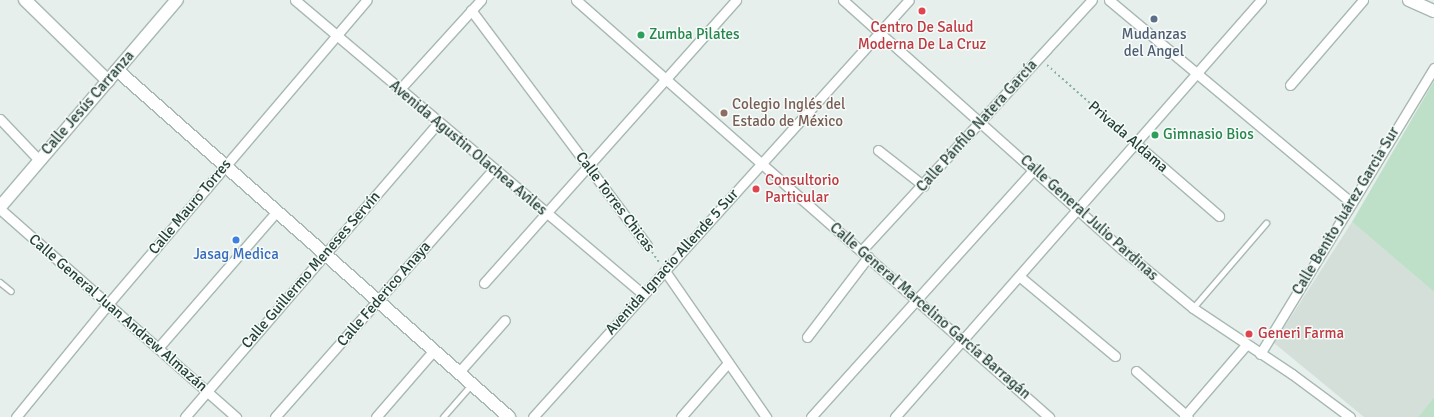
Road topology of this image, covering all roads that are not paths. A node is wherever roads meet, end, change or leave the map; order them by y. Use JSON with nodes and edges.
{"nodes":[{"id":1,"x":25,"y":0,"type":"edge"},
{"id":2,"x":177,"y":0,"type":"edge"},
{"id":3,"x":295,"y":0,"type":"edge"},
{"id":4,"x":367,"y":0,"type":"edge"},
{"id":5,"x":481,"y":0,"type":"edge"},
{"id":6,"x":576,"y":0,"type":"edge"},
{"id":7,"x":736,"y":0,"type":"edge"},
{"id":8,"x":843,"y":0,"type":"edge"},
{"id":9,"x":908,"y":0,"type":"edge"},
{"id":10,"x":1092,"y":0,"type":"edge"},
{"id":11,"x":1109,"y":0,"type":"edge"},
{"id":12,"x":1261,"y":0,"type":"edge"},
{"id":13,"x":1363,"y":0,"type":"edge"},
{"id":14,"x":1409,"y":0,"type":"edge"},
{"id":15,"x":472,"y":10,"type":"junction"},
{"id":16,"x":1434,"y":11,"type":"edge"},
{"id":17,"x":880,"y":32,"type":"junction"},
{"id":18,"x":336,"y":35,"type":"junction"},
{"id":19,"x":1434,"y":68,"type":"edge"},
{"id":20,"x":117,"y":70,"type":"junction"},
{"id":21,"x":1198,"y":73,"type":"junction"},
{"id":22,"x":665,"y":80,"type":"junction"},
{"id":23,"x":108,"y":81,"type":"junction"},
{"id":24,"x":1290,"y":85,"type":"dead end"},
{"id":25,"x":399,"y":90,"type":"junction"},
{"id":26,"x":0,"y":119,"type":"edge"},
{"id":27,"x":981,"y":121,"type":"junction"},
{"id":28,"x":438,"y":123,"type":"junction"},
{"id":29,"x":1136,"y":144,"type":"junction"},
{"id":30,"x":878,"y":150,"type":"dead end"},
{"id":31,"x":40,"y":160,"type":"junction"},
{"id":32,"x":762,"y":163,"type":"junction"},
{"id":33,"x":225,"y":165,"type":"junction"},
{"id":34,"x":587,"y":165,"type":"junction"},
{"id":35,"x":1034,"y":169,"type":"junction"},
{"id":36,"x":493,"y":170,"type":"junction"},
{"id":37,"x":924,"y":186,"type":"junction"},
{"id":38,"x":1351,"y":202,"type":"junction"},
{"id":39,"x":1,"y":203,"type":"edge"},
{"id":40,"x":1078,"y":210,"type":"junction"},
{"id":41,"x":277,"y":211,"type":"junction"},
{"id":42,"x":546,"y":214,"type":"junction"},
{"id":43,"x":1219,"y":216,"type":"dead end"},
{"id":44,"x":1266,"y":223,"type":"dead end"},
{"id":45,"x":647,"y":245,"type":"road end"},
{"id":46,"x":324,"y":254,"type":"junction"},
{"id":47,"x":864,"y":254,"type":"junction"},
{"id":48,"x":665,"y":270,"type":"junction"},
{"id":49,"x":1019,"y":276,"type":"junction"},
{"id":50,"x":0,"y":282,"type":"edge"},
{"id":51,"x":484,"y":283,"type":"dead end"},
{"id":52,"x":11,"y":291,"type":"dead end"},
{"id":53,"x":643,"y":294,"type":"junction"},
{"id":54,"x":915,"y":300,"type":"junction"},
{"id":55,"x":378,"y":302,"type":"junction"},
{"id":56,"x":108,"y":304,"type":"junction"},
{"id":57,"x":1192,"y":308,"type":"junction"},
{"id":58,"x":505,"y":320,"type":"dead end"},
{"id":59,"x":807,"y":337,"type":"dead end"},
{"id":60,"x":962,"y":341,"type":"junction"},
{"id":61,"x":1246,"y":346,"type":"junction"},
{"id":62,"x":158,"y":348,"type":"junction"},
{"id":63,"x":434,"y":350,"type":"junction"},
{"id":64,"x":1260,"y":354,"type":"junction"},
{"id":65,"x":1116,"y":356,"type":"dead end"},
{"id":66,"x":728,"y":363,"type":"junction"},
{"id":67,"x":1136,"y":371,"type":"dead end"},
{"id":68,"x":459,"y":372,"type":"junction"},
{"id":69,"x":472,"y":384,"type":"junction"},
{"id":70,"x":206,"y":391,"type":"junction"},
{"id":71,"x":1186,"y":416,"type":"edge"},
{"id":72,"x":16,"y":417,"type":"edge"},
{"id":73,"x":185,"y":417,"type":"edge"},
{"id":74,"x":236,"y":417,"type":"edge"},
{"id":75,"x":275,"y":417,"type":"edge"},
{"id":76,"x":376,"y":417,"type":"edge"},
{"id":77,"x":443,"y":417,"type":"edge"},
{"id":78,"x":509,"y":417,"type":"edge"},
{"id":79,"x":533,"y":417,"type":"edge"},
{"id":80,"x":681,"y":417,"type":"edge"},
{"id":81,"x":766,"y":417,"type":"edge"},
{"id":82,"x":811,"y":417,"type":"edge"},
{"id":83,"x":895,"y":417,"type":"edge"},
{"id":84,"x":1049,"y":417,"type":"edge"},
{"id":85,"x":1350,"y":417,"type":"edge"}],
"edges":[{"from":1,"to":23,"type":"street"},
{"from":2,"to":20,"type":"street","name":"Calle Jesús Carranza"},
{"from":3,"to":18,"type":"street","name":"Avenida Agustin Olachea Aviles"},
{"from":4,"to":18,"type":"street","name":"Calle Mauro Torres"},
{"from":5,"to":15,"type":"street"},
{"from":6,"to":22,"type":"street","name":"Calle General Marcelino García Barragán"},
{"from":7,"to":22,"type":"street"},
{"from":8,"to":17,"type":"street","name":"Calle General Julio Pardinas"},
{"from":9,"to":17,"type":"street","name":"Avenida Ignacio Allende 5 Sur"},
{"from":10,"to":27,"type":"street","name":"Calle Pánfilo Natera García"},
{"from":11,"to":21,"type":"street"},
{"from":12,"to":21,"type":"street"},
{"from":13,"to":24,"type":"street"},
{"from":14,"to":16,"type":"street"},
{"from":15,"to":25,"type":"street"},
{"from":15,"to":34,"type":"street","name":"Calle Torres Chicas"},
{"from":17,"to":27,"type":"street","name":"Calle General Julio Pardinas"},
{"from":17,"to":32,"type":"street","name":"Avenida Ignacio Allende 5 Sur"},
{"from":18,"to":25,"type":"street","name":"Avenida Agustin Olachea Aviles"},
{"from":18,"to":33,"type":"street","name":"Calle Mauro Torres"},
{"from":19,"to":38,"type":"street","name":"Calle Benito Juárez Garcia Sur"},
{"from":20,"to":23,"type":"street","name":"Calle Jesús Carranza"},
{"from":20,"to":33,"type":"street"},
{"from":21,"to":29,"type":"street"},
{"from":21,"to":38,"type":"street"},
{"from":22,"to":32,"type":"street","name":"Calle General Marcelino García Barragán"},
{"from":22,"to":34,"type":"street"},
{"from":23,"to":31,"type":"street","name":"Calle Jesús Carranza"},
{"from":25,"to":28,"type":"street","name":"Avenida Agustin Olachea Aviles"},
{"from":26,"to":31,"type":"street"},
{"from":27,"to":35,"type":"street","name":"Calle General Julio Pardinas"},
{"from":27,"to":37,"type":"street","name":"Calle Pánfilo Natera García"},
{"from":28,"to":36,"type":"street","name":"Avenida Agustin Olachea Aviles"},
{"from":28,"to":46,"type":"street","name":"Calle Guillermo Meneses Servín"},
{"from":29,"to":40,"type":"street"},
{"from":29,"to":43,"type":"street","name":"Privada Aldama"},
{"from":30,"to":37,"type":"street"},
{"from":31,"to":39,"type":"street","name":"Calle Jesús Carranza"},
{"from":32,"to":47,"type":"street","name":"Calle General Marcelino García Barragán"},
{"from":32,"to":48,"type":"street","name":"Avenida Ignacio Allende 5 Sur"},
{"from":33,"to":41,"type":"street"},
{"from":33,"to":56,"type":"street","name":"Calle Mauro Torres"},
{"from":34,"to":42,"type":"street"},
{"from":34,"to":45,"type":"street","name":"Calle Torres Chicas"},
{"from":35,"to":40,"type":"street","name":"Calle General Julio Pardinas"},
{"from":35,"to":54,"type":"street"},
{"from":36,"to":42,"type":"street","name":"Avenida Agustin Olachea Aviles"},
{"from":36,"to":55,"type":"street","name":"Calle Federico Anaya"},
{"from":37,"to":47,"type":"street","name":"Calle Pánfilo Natera García"},
{"from":38,"to":64,"type":"street","name":"Calle Benito Juárez Garcia Sur"},
{"from":39,"to":56,"type":"street","name":"Calle General Juan Andrew Almazán"},
{"from":40,"to":49,"type":"street"},
{"from":40,"to":57,"type":"street","name":"Calle General Julio Pardinas"},
{"from":41,"to":46,"type":"street"},
{"from":41,"to":62,"type":"street"},
{"from":42,"to":51,"type":"street"},
{"from":42,"to":53,"type":"street","name":"Avenida Agustin Olachea Aviles"},
{"from":44,"to":57,"type":"lane"},
{"from":46,"to":55,"type":"street"},
{"from":46,"to":70,"type":"street","name":"Calle Guillermo Meneses Servín"},
{"from":47,"to":54,"type":"street","name":"Calle General Marcelino García Barragán"},
{"from":47,"to":59,"type":"street","name":"Calle Pánfilo Natera García"},
{"from":48,"to":53,"type":"street","name":"Avenida Ignacio Allende 5 Sur"},
{"from":48,"to":66,"type":"street"},
{"from":49,"to":60,"type":"street"},
{"from":49,"to":65,"type":"street"},
{"from":50,"to":52,"type":"lane"},
{"from":53,"to":79,"type":"street","name":"Avenida Ignacio Allende 5 Sur"},
{"from":54,"to":60,"type":"street","name":"Calle General Marcelino García Barragán"},
{"from":54,"to":82,"type":"street"},
{"from":55,"to":63,"type":"street"},
{"from":55,"to":75,"type":"street","name":"Calle Federico Anaya"},
{"from":56,"to":62,"type":"street","name":"Calle General Juan Andrew Almazán"},
{"from":56,"to":72,"type":"street","name":"Calle Mauro Torres"},
{"from":57,"to":61,"type":"street","name":"Calle General Julio Pardinas"},
{"from":58,"to":68,"type":"street"},
{"from":60,"to":83,"type":"street"},
{"from":60,"to":84,"type":"street","name":"Calle General Marcelino García Barragán"},
{"from":61,"to":64,"type":"street","name":"Calle General Julio Pardinas"},
{"from":61,"to":71,"type":"street"},
{"from":62,"to":70,"type":"street","name":"Calle General Juan Andrew Almazán"},
{"from":63,"to":68,"type":"street"},
{"from":63,"to":76,"type":"street"},
{"from":64,"to":85,"type":"street","name":"Calle General Julio Pardinas"},
{"from":66,"to":80,"type":"street"},
{"from":66,"to":81,"type":"street"},
{"from":67,"to":71,"type":"street"},
{"from":68,"to":69,"type":"street"},
{"from":69,"to":77,"type":"lane"},
{"from":69,"to":78,"type":"street"},
{"from":70,"to":73,"type":"street","name":"Calle Guillermo Meneses Servín"},
{"from":70,"to":74,"type":"street","name":"Calle General Juan Andrew Almazán"}]}
